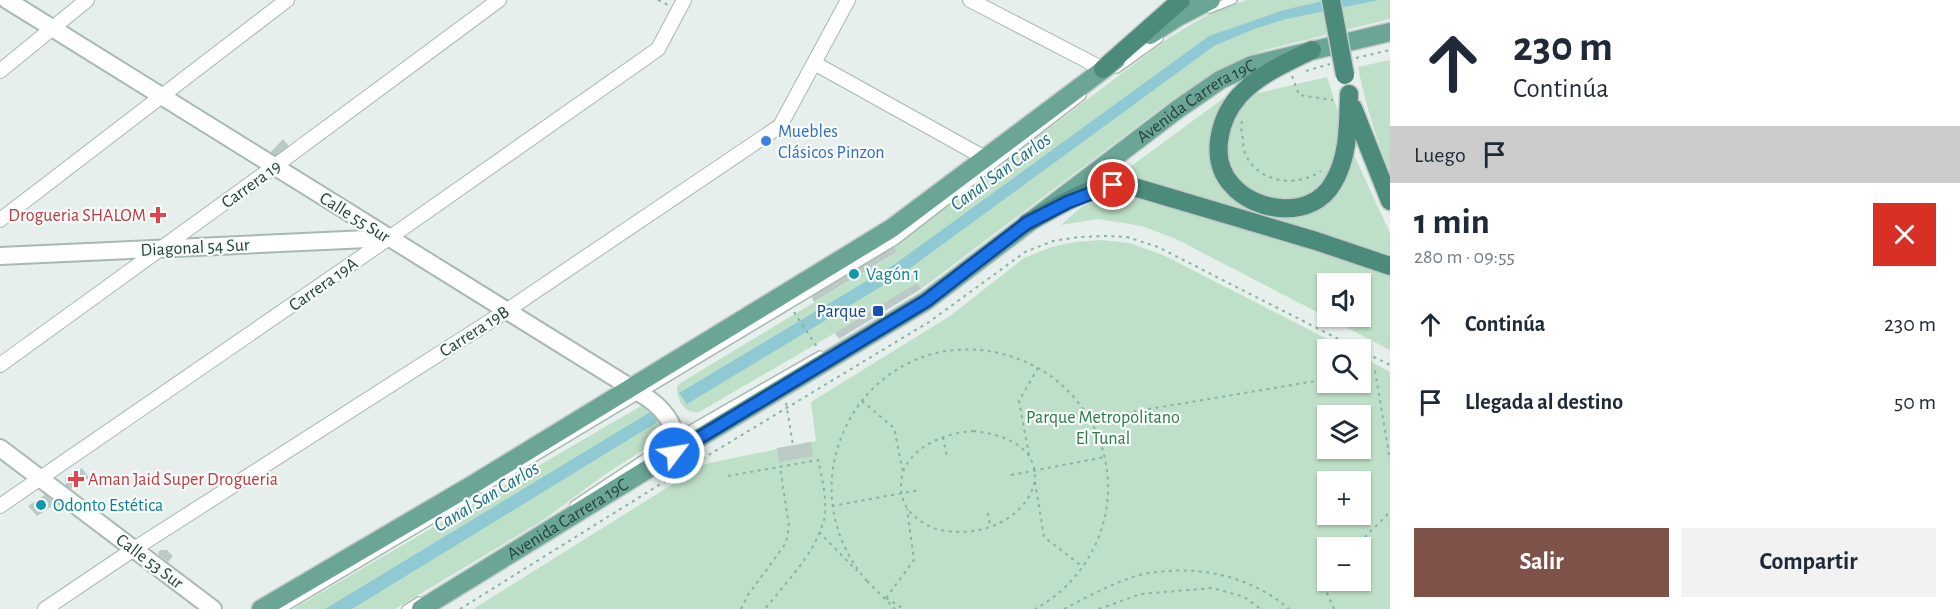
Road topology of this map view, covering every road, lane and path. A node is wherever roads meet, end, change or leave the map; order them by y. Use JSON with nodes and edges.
{"nodes":[{"id":1,"x":8,"y":0,"type":"edge"},
{"id":2,"x":87,"y":0,"type":"edge"},
{"id":3,"x":287,"y":0,"type":"edge"},
{"id":4,"x":499,"y":0,"type":"edge"},
{"id":5,"x":684,"y":0,"type":"edge"},
{"id":6,"x":848,"y":0,"type":"edge"},
{"id":7,"x":970,"y":0,"type":"edge"},
{"id":8,"x":1181,"y":0,"type":"edge"},
{"id":9,"x":1211,"y":0,"type":"edge"},
{"id":10,"x":1233,"y":0,"type":"edge"},
{"id":11,"x":1330,"y":0,"type":"edge"},
{"id":12,"x":53,"y":28,"type":"junction"},
{"id":13,"x":1390,"y":32,"type":"edge"},
{"id":14,"x":1350,"y":33,"type":"dead end"},
{"id":15,"x":1330,"y":38,"type":"dead end"},
{"id":16,"x":1305,"y":48,"type":"junction"},
{"id":17,"x":1390,"y":50,"type":"edge"},
{"id":18,"x":814,"y":63,"type":"junction"},
{"id":19,"x":1343,"y":66,"type":"junction"},
{"id":20,"x":0,"y":71,"type":"edge"},
{"id":21,"x":1106,"y":72,"type":"junction"},
{"id":22,"x":1303,"y":72,"type":"dead end"},
{"id":23,"x":1285,"y":78,"type":"dead end"},
{"id":24,"x":1090,"y":90,"type":"dead end"},
{"id":25,"x":162,"y":96,"type":"junction"},
{"id":26,"x":1339,"y":98,"type":"junction"},
{"id":27,"x":1244,"y":115,"type":"dead end"},
{"id":28,"x":985,"y":158,"type":"junction"},
{"id":29,"x":275,"y":166,"type":"junction"},
{"id":30,"x":1327,"y":167,"type":"dead end"},
{"id":31,"x":1080,"y":173,"type":"dead end"},
{"id":32,"x":1390,"y":201,"type":"edge"},
{"id":33,"x":0,"y":220,"type":"edge"},
{"id":34,"x":1027,"y":223,"type":"junction"},
{"id":35,"x":389,"y":238,"type":"junction"},
{"id":36,"x":161,"y":248,"type":"junction"},
{"id":37,"x":0,"y":256,"type":"edge"},
{"id":38,"x":1390,"y":266,"type":"edge"},
{"id":39,"x":506,"y":311,"type":"junction"},
{"id":40,"x":793,"y":311,"type":"dead end"},
{"id":41,"x":871,"y":324,"type":"dead end"},
{"id":42,"x":1338,"y":339,"type":"edge"},
{"id":43,"x":817,"y":347,"type":"dead end"},
{"id":44,"x":1371,"y":356,"type":"edge"},
{"id":45,"x":0,"y":365,"type":"edge"},
{"id":46,"x":1390,"y":365,"type":"edge"},
{"id":47,"x":1038,"y":368,"type":"junction"},
{"id":48,"x":1371,"y":372,"type":"edge"},
{"id":49,"x":1317,"y":381,"type":"edge"},
{"id":50,"x":783,"y":388,"type":"junction"},
{"id":51,"x":635,"y":390,"type":"junction"},
{"id":52,"x":862,"y":401,"type":"junction"},
{"id":53,"x":787,"y":408,"type":"junction"},
{"id":54,"x":1089,"y":419,"type":"junction"},
{"id":55,"x":943,"y":437,"type":"junction"},
{"id":56,"x":793,"y":445,"type":"dead end"},
{"id":57,"x":674,"y":446,"type":"junction"},
{"id":58,"x":0,"y":448,"type":"edge"},
{"id":59,"x":947,"y":456,"type":"dead end"},
{"id":60,"x":1029,"y":457,"type":"junction"},
{"id":61,"x":1105,"y":457,"type":"junction"},
{"id":62,"x":796,"y":459,"type":"dead end"},
{"id":63,"x":1390,"y":460,"type":"edge"},
{"id":64,"x":797,"y":464,"type":"junction"},
{"id":65,"x":780,"y":467,"type":"junction"},
{"id":66,"x":1035,"y":470,"type":"junction"},
{"id":67,"x":903,"y":472,"type":"junction"},
{"id":68,"x":1011,"y":475,"type":"dead end"},
{"id":69,"x":728,"y":477,"type":"dead end"},
{"id":70,"x":40,"y":479,"type":"junction"},
{"id":71,"x":1034,"y":479,"type":"junction"},
{"id":72,"x":920,"y":490,"type":"dead end"},
{"id":73,"x":479,"y":491,"type":"dead end"},
{"id":74,"x":901,"y":493,"type":"junction"},
{"id":75,"x":469,"y":497,"type":"dead end"},
{"id":76,"x":0,"y":506,"type":"edge"},
{"id":77,"x":832,"y":506,"type":"junction"},
{"id":78,"x":907,"y":510,"type":"junction"},
{"id":79,"x":1390,"y":512,"type":"edge"},
{"id":80,"x":988,"y":513,"type":"dead end"},
{"id":81,"x":990,"y":526,"type":"junction"},
{"id":82,"x":819,"y":532,"type":"junction"},
{"id":83,"x":1365,"y":537,"type":"edge"},
{"id":84,"x":134,"y":549,"type":"junction"},
{"id":85,"x":1083,"y":567,"type":"junction"},
{"id":86,"x":867,"y":581,"type":"junction"},
{"id":87,"x":874,"y":588,"type":"junction"},
{"id":88,"x":1326,"y":591,"type":"edge"},
{"id":89,"x":886,"y":598,"type":"junction"},
{"id":90,"x":45,"y":609,"type":"edge"},
{"id":91,"x":213,"y":609,"type":"edge"},
{"id":92,"x":261,"y":609,"type":"edge"},
{"id":93,"x":282,"y":609,"type":"edge"},
{"id":94,"x":406,"y":609,"type":"edge"},
{"id":95,"x":422,"y":609,"type":"edge"},
{"id":96,"x":460,"y":609,"type":"edge"},
{"id":97,"x":741,"y":609,"type":"edge"},
{"id":98,"x":765,"y":609,"type":"edge"},
{"id":99,"x":895,"y":609,"type":"edge"},
{"id":100,"x":904,"y":609,"type":"edge"},
{"id":101,"x":1035,"y":609,"type":"edge"},
{"id":102,"x":1064,"y":609,"type":"edge"},
{"id":103,"x":1099,"y":609,"type":"edge"},
{"id":104,"x":1261,"y":609,"type":"edge"},
{"id":105,"x":1289,"y":609,"type":"edge"},
{"id":106,"x":1334,"y":609,"type":"edge"}],
"edges":[{"from":1,"to":12,"type":"street","name":"Calle 55 Sur"},
{"from":2,"to":12,"type":"street"},
{"from":3,"to":25,"type":"street"},
{"from":4,"to":29,"type":"street","name":"Carrera 19"},
{"from":5,"to":35,"type":"street","name":"Carrera 19A"},
{"from":6,"to":18,"type":"street","name":"Carrera 19B"},
{"from":7,"to":21,"type":"street"},
{"from":8,"to":21,"type":"highway"},
{"from":9,"to":21,"type":"main road"},
{"from":10,"to":21,"type":"lane"},
{"from":11,"to":19,"type":"highway","bridge":true},
{"from":12,"to":20,"type":"street"},
{"from":12,"to":25,"type":"street","name":"Calle 55 Sur"},
{"from":13,"to":16,"type":"main road","name":"Avenida Carrera 19C"},
{"from":14,"to":15,"type":"lane"},
{"from":16,"to":26,"type":"highway"},
{"from":16,"to":31,"type":"lane"},
{"from":16,"to":34,"type":"main road","name":"Avenida Carrera 19C"},
{"from":17,"to":19,"type":"path"},
{"from":18,"to":28,"type":"street"},
{"from":18,"to":39,"type":"street","name":"Carrera 19B"},
{"from":19,"to":22,"type":"path"},
{"from":19,"to":26,"type":"highway"},
{"from":21,"to":28,"type":"main road"},
{"from":23,"to":26,"type":"path"},
{"from":24,"to":51,"type":"lane"},
{"from":25,"to":29,"type":"street","name":"Calle 55 Sur"},
{"from":25,"to":33,"type":"street"},
{"from":26,"to":32,"type":"highway"},
{"from":27,"to":30,"type":"path"},
{"from":28,"to":51,"type":"main road"},
{"from":29,"to":35,"type":"street","name":"Calle 55 Sur"},
{"from":29,"to":36,"type":"street","name":"Carrera 19"},
{"from":34,"to":38,"type":"highway"},
{"from":34,"to":50,"type":"main road","name":"Avenida Carrera 19C"},
{"from":35,"to":36,"type":"street","name":"Diagonal 54 Sur"},
{"from":35,"to":39,"type":"street","name":"Calle 55 Sur"},
{"from":35,"to":70,"type":"street","name":"Carrera 19A"},
{"from":36,"to":37,"type":"street","name":"Diagonal 54 Sur"},
{"from":36,"to":45,"type":"street","name":"Carrera 19"},
{"from":39,"to":51,"type":"street","name":"Calle 55 Sur"},
{"from":39,"to":84,"type":"street","name":"Carrera 19B"},
{"from":40,"to":43,"type":"path"},
{"from":41,"to":57,"type":"lane"},
{"from":42,"to":53,"type":"path"},
{"from":44,"to":46,"type":"path"},
{"from":47,"to":52,"type":"path"},
{"from":47,"to":54,"type":"path"},
{"from":47,"to":60,"type":"path"},
{"from":48,"to":63,"type":"path"},
{"from":49,"to":54,"type":"path"},
{"from":50,"to":53,"type":"path"},
{"from":50,"to":57,"type":"main road","name":"Avenida Carrera 19C"},
{"from":51,"to":57,"type":"street","name":"Calle 55 Sur"},
{"from":51,"to":73,"type":"lane"},
{"from":51,"to":92,"type":"main road"},
{"from":52,"to":67,"type":"path"},
{"from":52,"to":77,"type":"path"},
{"from":53,"to":56,"type":"path"},
{"from":53,"to":96,"type":"path"},
{"from":54,"to":61,"type":"path"},
{"from":55,"to":59,"type":"path"},
{"from":55,"to":60,"type":"path"},
{"from":55,"to":67,"type":"path"},
{"from":57,"to":94,"type":"lane"},
{"from":57,"to":95,"type":"main road","name":"Avenida Carrera 19C"},
{"from":58,"to":70,"type":"street","name":"Calle 53 Sur"},
{"from":60,"to":66,"type":"path"},
{"from":61,"to":66,"type":"path"},
{"from":61,"to":85,"type":"path"},
{"from":62,"to":64,"type":"path"},
{"from":64,"to":65,"type":"path"},
{"from":64,"to":82,"type":"path"},
{"from":65,"to":69,"type":"path"},
{"from":65,"to":97,"type":"path"},
{"from":66,"to":68,"type":"path"},
{"from":66,"to":71,"type":"path"},
{"from":67,"to":74,"type":"path"},
{"from":70,"to":76,"type":"street","name":"Carrera 19A"},
{"from":70,"to":84,"type":"street","name":"Calle 53 Sur"},
{"from":71,"to":81,"type":"path"},
{"from":71,"to":85,"type":"path"},
{"from":72,"to":74,"type":"path"},
{"from":74,"to":77,"type":"path"},
{"from":74,"to":78,"type":"path"},
{"from":75,"to":93,"type":"lane"},
{"from":77,"to":86,"type":"path"},
{"from":78,"to":81,"type":"path"},
{"from":78,"to":89,"type":"path"},
{"from":79,"to":83,"type":"path"},
{"from":80,"to":81,"type":"path"},
{"from":82,"to":86,"type":"path"},
{"from":82,"to":98,"type":"path"},
{"from":84,"to":90,"type":"street","name":"Carrera 19B"},
{"from":84,"to":91,"type":"street","name":"Calle 53 Sur"},
{"from":85,"to":101,"type":"path"},
{"from":86,"to":87,"type":"path"},
{"from":87,"to":89,"type":"path"},
{"from":87,"to":99,"type":"path"},
{"from":88,"to":106,"type":"path"},
{"from":89,"to":100,"type":"path"},
{"from":102,"to":105,"type":"path"},
{"from":103,"to":104,"type":"path"}]}
